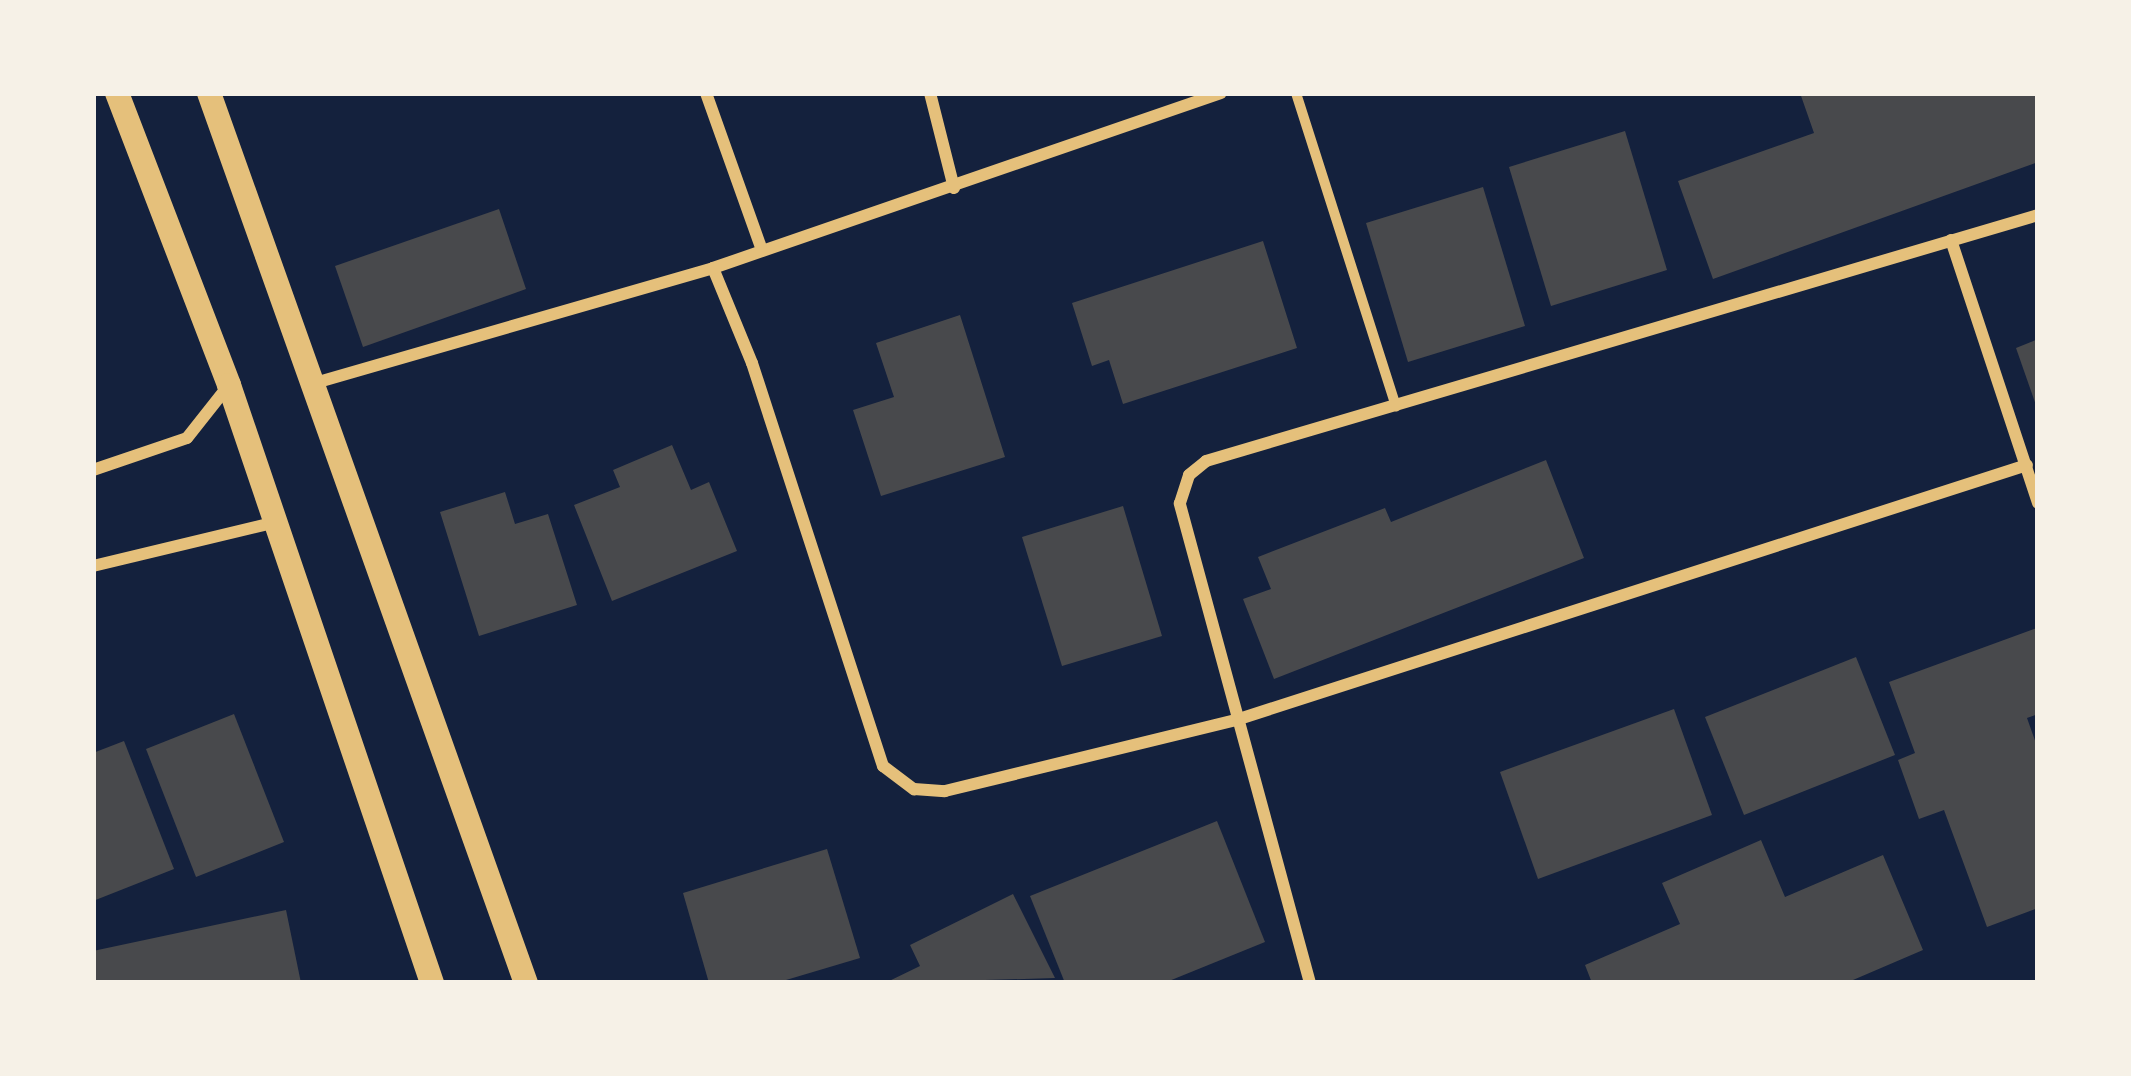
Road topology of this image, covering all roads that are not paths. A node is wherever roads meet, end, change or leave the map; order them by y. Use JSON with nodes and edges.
{"nodes":[{"id":1,"x":117,"y":93,"type":"edge"},
{"id":2,"x":209,"y":93,"type":"edge"},
{"id":3,"x":706,"y":93,"type":"edge"},
{"id":4,"x":930,"y":93,"type":"edge"},
{"id":5,"x":1221,"y":93,"type":"edge"},
{"id":6,"x":1296,"y":93,"type":"edge"},
{"id":7,"x":953,"y":188,"type":"junction"},
{"id":8,"x":2038,"y":215,"type":"edge"},
{"id":9,"x":1951,"y":240,"type":"junction"},
{"id":10,"x":762,"y":250,"type":"junction"},
{"id":11,"x":713,"y":268,"type":"junction"},
{"id":12,"x":315,"y":383,"type":"junction"},
{"id":13,"x":229,"y":385,"type":"junction"},
{"id":14,"x":1396,"y":406,"type":"junction"},
{"id":15,"x":2026,"y":465,"type":"junction"},
{"id":16,"x":93,"y":470,"type":"edge"},
{"id":17,"x":2038,"y":503,"type":"edge"},
{"id":18,"x":276,"y":522,"type":"junction"},
{"id":19,"x":93,"y":566,"type":"edge"},
{"id":20,"x":1236,"y":721,"type":"junction"},
{"id":21,"x":432,"y":983,"type":"edge"},
{"id":22,"x":526,"y":983,"type":"edge"},
{"id":23,"x":1310,"y":983,"type":"edge"}],
"edges":[{"from":1,"to":13,"type":"main road"},
{"from":2,"to":12,"type":"main road"},
{"from":3,"to":10,"type":"street"},
{"from":4,"to":7,"type":"street"},
{"from":5,"to":7,"type":"street"},
{"from":6,"to":14,"type":"street"},
{"from":7,"to":10,"type":"street"},
{"from":8,"to":9,"type":"street"},
{"from":9,"to":14,"type":"street"},
{"from":9,"to":15,"type":"street"},
{"from":10,"to":11,"type":"street"},
{"from":11,"to":12,"type":"street"},
{"from":11,"to":20,"type":"street"},
{"from":12,"to":22,"type":"main road"},
{"from":13,"to":16,"type":"street"},
{"from":13,"to":18,"type":"main road"},
{"from":14,"to":20,"type":"street"},
{"from":15,"to":17,"type":"street"},
{"from":15,"to":20,"type":"street"},
{"from":18,"to":19,"type":"street"},
{"from":18,"to":21,"type":"main road"},
{"from":20,"to":23,"type":"street"}]}
